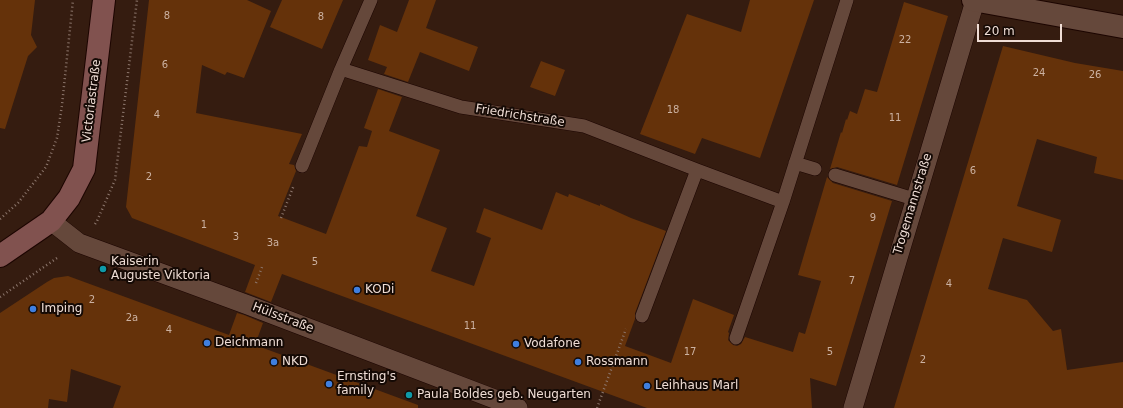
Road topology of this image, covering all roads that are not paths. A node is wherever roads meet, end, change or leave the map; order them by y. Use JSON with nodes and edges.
{"nodes":[{"id":1,"x":104,"y":0,"type":"edge"},
{"id":2,"x":371,"y":0,"type":"edge"},
{"id":3,"x":847,"y":0,"type":"edge"},
{"id":4,"x":974,"y":0,"type":"edge"},
{"id":5,"x":1123,"y":27,"type":"edge"},
{"id":6,"x":341,"y":69,"type":"junction"},
{"id":7,"x":795,"y":163,"type":"junction"},
{"id":8,"x":302,"y":166,"type":"road end"},
{"id":9,"x":815,"y":169,"type":"dead end"},
{"id":10,"x":697,"y":170,"type":"junction"},
{"id":11,"x":835,"y":175,"type":"dead end"},
{"id":12,"x":914,"y":199,"type":"junction"},
{"id":13,"x":783,"y":202,"type":"junction"},
{"id":14,"x":51,"y":221,"type":"junction"},
{"id":15,"x":0,"y":256,"type":"edge"},
{"id":16,"x":642,"y":316,"type":"road end"},
{"id":17,"x":736,"y":338,"type":"dead end"},
{"id":18,"x":518,"y":408,"type":"edge"},
{"id":19,"x":853,"y":408,"type":"edge"}],
"edges":[{"from":1,"to":14,"type":"main road","name":"Victoriastraße"},
{"from":2,"to":6,"type":"lane"},
{"from":3,"to":7,"type":"lane"},
{"from":4,"to":5,"type":"street"},
{"from":4,"to":12,"type":"street","name":"Trogemannstraße"},
{"from":6,"to":8,"type":"lane"},
{"from":6,"to":10,"type":"lane","name":"Friedrichstraße"},
{"from":7,"to":9,"type":"lane"},
{"from":7,"to":13,"type":"lane"},
{"from":10,"to":13,"type":"lane","name":"Friedrichstraße"},
{"from":10,"to":16,"type":"lane"},
{"from":11,"to":12,"type":"lane"},
{"from":12,"to":19,"type":"street","name":"Trogemannstraße"},
{"from":13,"to":17,"type":"lane"},
{"from":14,"to":15,"type":"main road","name":"Victoriastraße"},
{"from":14,"to":18,"type":"street","name":"Hülsstraße"}]}
